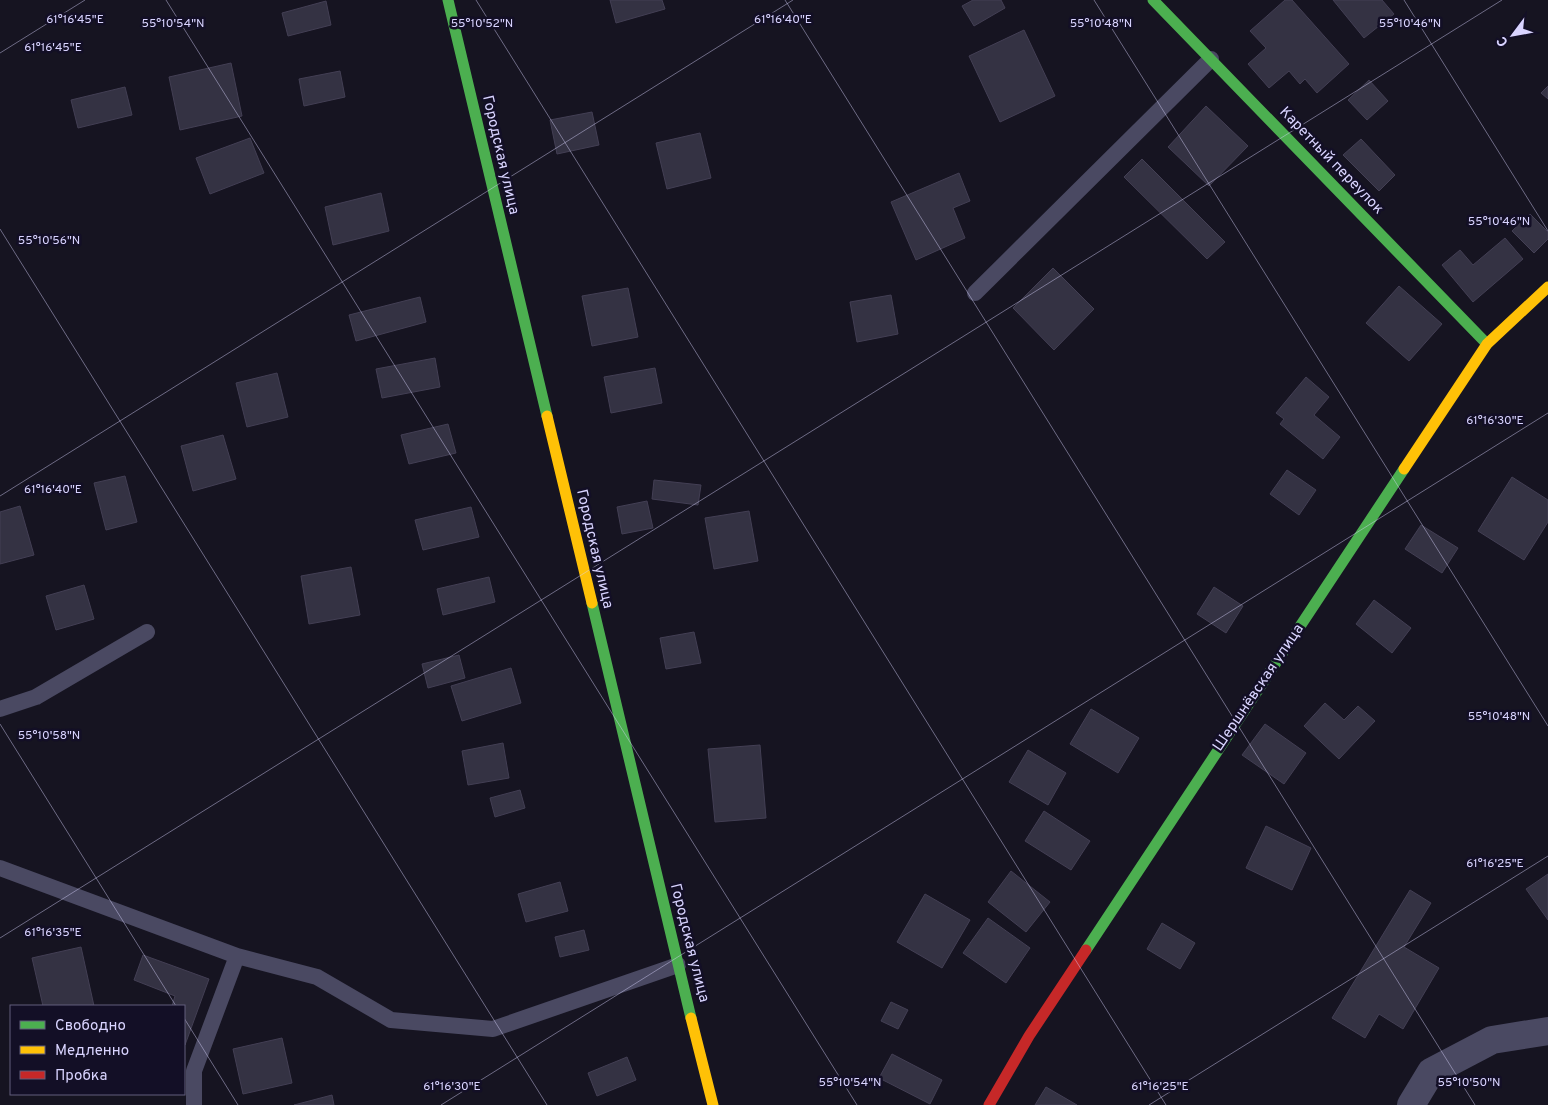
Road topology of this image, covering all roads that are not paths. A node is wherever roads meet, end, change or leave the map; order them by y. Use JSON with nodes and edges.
{"nodes":[{"id":1,"x":448,"y":0,"type":"edge"},
{"id":2,"x":1153,"y":0,"type":"edge"},
{"id":3,"x":1211,"y":60,"type":"junction"},
{"id":4,"x":1548,"y":287,"type":"edge"},
{"id":5,"x":975,"y":293,"type":"dead end"},
{"id":6,"x":1487,"y":344,"type":"junction"},
{"id":7,"x":147,"y":632,"type":"dead end"},
{"id":8,"x":0,"y":709,"type":"edge"},
{"id":9,"x":0,"y":868,"type":"edge"},
{"id":10,"x":237,"y":956,"type":"junction"},
{"id":11,"x":678,"y":965,"type":"junction"},
{"id":12,"x":1548,"y":1031,"type":"edge"},
{"id":13,"x":194,"y":1105,"type":"edge"},
{"id":14,"x":714,"y":1105,"type":"edge"},
{"id":15,"x":989,"y":1105,"type":"edge"},
{"id":16,"x":1411,"y":1105,"type":"edge"}],
"edges":[{"from":1,"to":11,"type":"street","name":"Городская улица"},
{"from":2,"to":3,"type":"street","name":"Каретный переулок"},
{"from":3,"to":5,"type":"lane"},
{"from":3,"to":6,"type":"street","name":"Каретный переулок"},
{"from":4,"to":6,"type":"street","name":"Шершнёвская улица"},
{"from":6,"to":15,"type":"street","name":"Шершнёвская улица"},
{"from":7,"to":8,"type":"lane"},
{"from":9,"to":10,"type":"lane"},
{"from":10,"to":11,"type":"lane"},
{"from":10,"to":13,"type":"lane"},
{"from":11,"to":14,"type":"street","name":"Городская улица"},
{"from":12,"to":16,"type":"street"}]}
